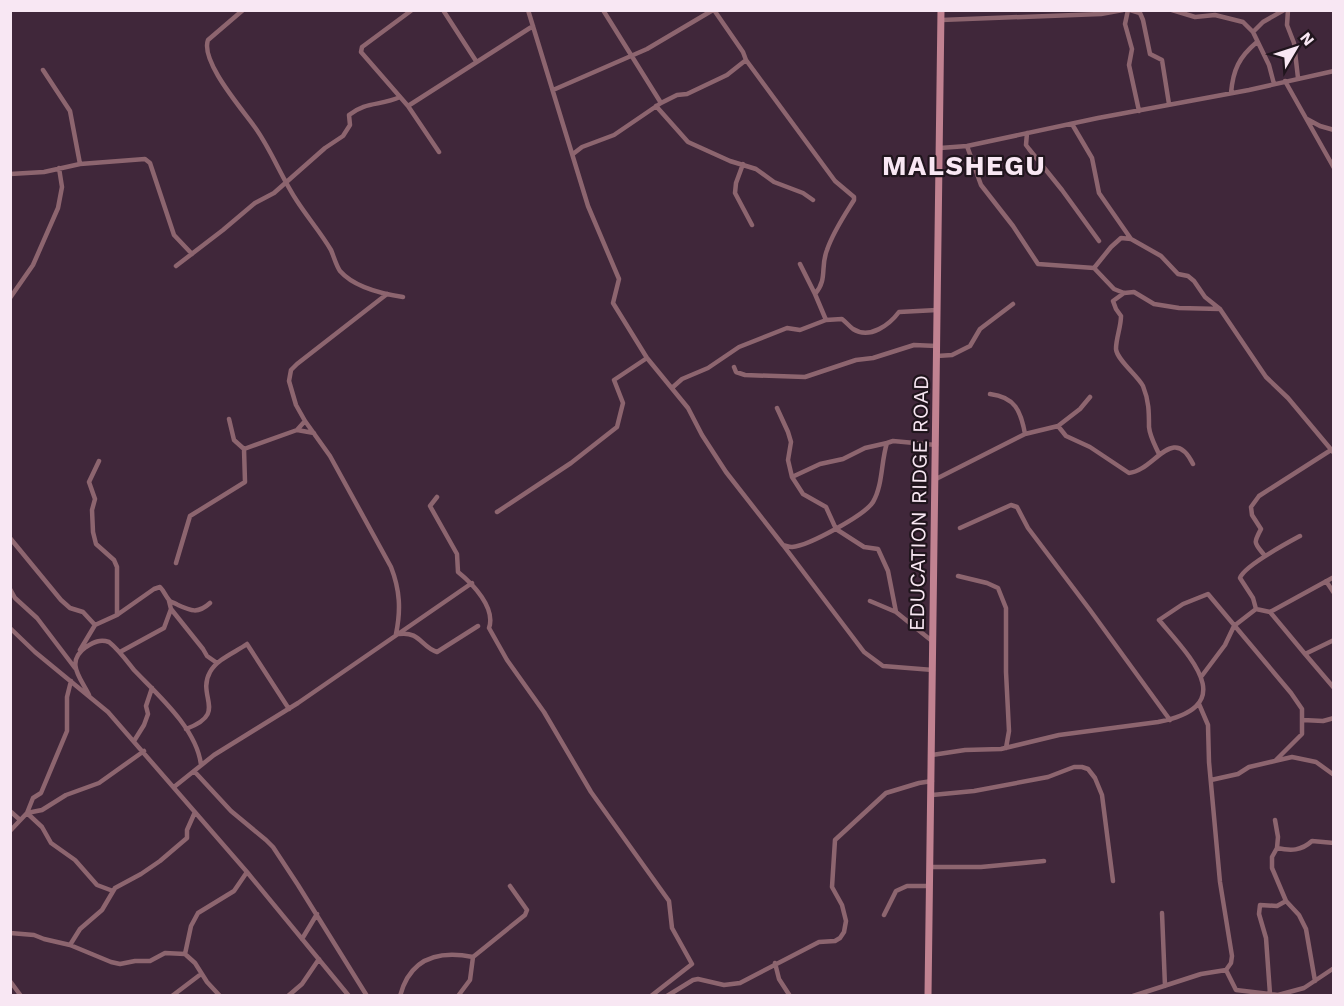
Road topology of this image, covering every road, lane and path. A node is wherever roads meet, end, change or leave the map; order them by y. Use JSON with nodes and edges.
{"nodes":[{"id":1,"x":229,"y":10,"type":"edge"},
{"id":2,"x":243,"y":10,"type":"edge"},
{"id":3,"x":412,"y":10,"type":"edge"},
{"id":4,"x":443,"y":10,"type":"edge"},
{"id":5,"x":528,"y":10,"type":"edge"},
{"id":6,"x":603,"y":10,"type":"edge"},
{"id":7,"x":714,"y":10,"type":"edge"},
{"id":8,"x":942,"y":10,"type":"edge"},
{"id":9,"x":1127,"y":10,"type":"edge"},
{"id":10,"x":1172,"y":10,"type":"edge"},
{"id":11,"x":1286,"y":10,"type":"edge"},
{"id":12,"x":1101,"y":12,"type":"edge"},
{"id":13,"x":1075,"y":13,"type":"edge"},
{"id":14,"x":1221,"y":14,"type":"edge"},
{"id":15,"x":235,"y":17,"type":"junction"},
{"id":16,"x":941,"y":20,"type":"junction"},
{"id":17,"x":533,"y":26,"type":"junction"},
{"id":18,"x":1253,"y":32,"type":"junction"},
{"id":19,"x":1257,"y":42,"type":"junction"},
{"id":20,"x":633,"y":55,"type":"junction"},
{"id":21,"x":746,"y":60,"type":"junction"},
{"id":22,"x":476,"y":61,"type":"junction"},
{"id":23,"x":43,"y":70,"type":"dead end"},
{"id":24,"x":1334,"y":71,"type":"edge"},
{"id":25,"x":1298,"y":78,"type":"junction"},
{"id":26,"x":1285,"y":81,"type":"junction"},
{"id":27,"x":1274,"y":84,"type":"junction"},
{"id":28,"x":553,"y":90,"type":"junction"},
{"id":29,"x":1231,"y":93,"type":"junction"},
{"id":30,"x":400,"y":97,"type":"junction"},
{"id":31,"x":658,"y":104,"type":"junction"},
{"id":32,"x":1169,"y":104,"type":"junction"},
{"id":33,"x":408,"y":106,"type":"junction"},
{"id":34,"x":1139,"y":111,"type":"junction"},
{"id":35,"x":1307,"y":119,"type":"junction"},
{"id":36,"x":1072,"y":124,"type":"junction"},
{"id":37,"x":1334,"y":130,"type":"edge"},
{"id":38,"x":1027,"y":133,"type":"junction"},
{"id":39,"x":966,"y":146,"type":"junction"},
{"id":40,"x":940,"y":148,"type":"junction"},
{"id":41,"x":439,"y":152,"type":"dead end"},
{"id":42,"x":573,"y":154,"type":"junction"},
{"id":43,"x":80,"y":164,"type":"junction"},
{"id":44,"x":743,"y":164,"type":"junction"},
{"id":45,"x":59,"y":168,"type":"junction"},
{"id":46,"x":1334,"y":168,"type":"edge"},
{"id":47,"x":10,"y":174,"type":"edge"},
{"id":48,"x":286,"y":181,"type":"junction"},
{"id":49,"x":813,"y":200,"type":"dead end"},
{"id":50,"x":752,"y":225,"type":"dead end"},
{"id":51,"x":1131,"y":239,"type":"junction"},
{"id":52,"x":1099,"y":242,"type":"dead end"},
{"id":53,"x":192,"y":254,"type":"junction"},
{"id":54,"x":800,"y":264,"type":"dead end"},
{"id":55,"x":176,"y":266,"type":"dead end"},
{"id":56,"x":1094,"y":268,"type":"junction"},
{"id":57,"x":1124,"y":293,"type":"junction"},
{"id":58,"x":387,"y":294,"type":"junction"},
{"id":59,"x":815,"y":294,"type":"junction"},
{"id":60,"x":403,"y":297,"type":"dead end"},
{"id":61,"x":10,"y":298,"type":"edge"},
{"id":62,"x":1013,"y":304,"type":"dead end"},
{"id":63,"x":1220,"y":309,"type":"junction"},
{"id":64,"x":938,"y":310,"type":"junction"},
{"id":65,"x":826,"y":320,"type":"junction"},
{"id":66,"x":937,"y":346,"type":"junction"},
{"id":67,"x":937,"y":356,"type":"junction"},
{"id":68,"x":647,"y":357,"type":"junction"},
{"id":69,"x":734,"y":367,"type":"dead end"},
{"id":70,"x":673,"y":387,"type":"junction"},
{"id":71,"x":990,"y":394,"type":"dead end"},
{"id":72,"x":1090,"y":397,"type":"dead end"},
{"id":73,"x":777,"y":408,"type":"dead end"},
{"id":74,"x":229,"y":419,"type":"dead end"},
{"id":75,"x":305,"y":421,"type":"junction"},
{"id":76,"x":1058,"y":426,"type":"junction"},
{"id":77,"x":297,"y":430,"type":"junction"},
{"id":78,"x":314,"y":433,"type":"junction"},
{"id":79,"x":1025,"y":434,"type":"junction"},
{"id":80,"x":887,"y":443,"type":"junction"},
{"id":81,"x":936,"y":445,"type":"junction"},
{"id":82,"x":244,"y":449,"type":"junction"},
{"id":83,"x":1332,"y":451,"type":"edge"},
{"id":84,"x":1159,"y":454,"type":"junction"},
{"id":85,"x":99,"y":461,"type":"dead end"},
{"id":86,"x":1193,"y":464,"type":"dead end"},
{"id":87,"x":792,"y":477,"type":"junction"},
{"id":88,"x":936,"y":479,"type":"junction"},
{"id":89,"x":437,"y":498,"type":"dead end"},
{"id":90,"x":497,"y":512,"type":"dead end"},
{"id":91,"x":960,"y":528,"type":"dead end"},
{"id":92,"x":836,"y":529,"type":"junction"},
{"id":93,"x":1300,"y":536,"type":"dead end"},
{"id":94,"x":10,"y":538,"type":"edge"},
{"id":95,"x":783,"y":545,"type":"junction"},
{"id":96,"x":1265,"y":556,"type":"junction"},
{"id":97,"x":176,"y":563,"type":"dead end"},
{"id":98,"x":958,"y":576,"type":"dead end"},
{"id":99,"x":1334,"y":577,"type":"edge"},
{"id":100,"x":1326,"y":581,"type":"junction"},
{"id":101,"x":471,"y":583,"type":"junction"},
{"id":102,"x":10,"y":590,"type":"edge"},
{"id":103,"x":1334,"y":593,"type":"edge"},
{"id":104,"x":169,"y":601,"type":"junction"},
{"id":105,"x":870,"y":601,"type":"dead end"},
{"id":106,"x":210,"y":603,"type":"dead end"},
{"id":107,"x":171,"y":609,"type":"junction"},
{"id":108,"x":1256,"y":609,"type":"junction"},
{"id":109,"x":896,"y":612,"type":"junction"},
{"id":110,"x":1270,"y":612,"type":"junction"},
{"id":111,"x":117,"y":615,"type":"junction"},
{"id":112,"x":95,"y":626,"type":"junction"},
{"id":113,"x":478,"y":626,"type":"dead end"},
{"id":114,"x":1234,"y":626,"type":"junction"},
{"id":115,"x":10,"y":628,"type":"edge"},
{"id":116,"x":396,"y":634,"type":"junction"},
{"id":117,"x":1334,"y":640,"type":"edge"},
{"id":118,"x":933,"y":641,"type":"junction"},
{"id":119,"x":120,"y":652,"type":"junction"},
{"id":120,"x":1305,"y":654,"type":"junction"},
{"id":121,"x":77,"y":655,"type":"junction"},
{"id":122,"x":217,"y":663,"type":"junction"},
{"id":123,"x":75,"y":668,"type":"junction"},
{"id":124,"x":933,"y":670,"type":"junction"},
{"id":125,"x":1201,"y":676,"type":"junction"},
{"id":126,"x":72,"y":681,"type":"junction"},
{"id":127,"x":152,"y":688,"type":"junction"},
{"id":128,"x":1334,"y":688,"type":"edge"},
{"id":129,"x":90,"y":697,"type":"junction"},
{"id":130,"x":1199,"y":704,"type":"junction"},
{"id":131,"x":289,"y":709,"type":"junction"},
{"id":132,"x":1334,"y":718,"type":"edge"},
{"id":133,"x":1170,"y":720,"type":"junction"},
{"id":134,"x":1303,"y":720,"type":"junction"},
{"id":135,"x":186,"y":729,"type":"junction"},
{"id":136,"x":134,"y":741,"type":"junction"},
{"id":137,"x":1006,"y":748,"type":"junction"},
{"id":138,"x":144,"y":751,"type":"junction"},
{"id":139,"x":932,"y":755,"type":"junction"},
{"id":140,"x":1276,"y":760,"type":"junction"},
{"id":141,"x":201,"y":765,"type":"junction"},
{"id":142,"x":194,"y":771,"type":"junction"},
{"id":143,"x":1334,"y":775,"type":"edge"},
{"id":144,"x":1211,"y":780,"type":"junction"},
{"id":145,"x":932,"y":781,"type":"junction"},
{"id":146,"x":174,"y":787,"type":"junction"},
{"id":147,"x":932,"y":795,"type":"junction"},
{"id":148,"x":10,"y":811,"type":"edge"},
{"id":149,"x":195,"y":812,"type":"junction"},
{"id":150,"x":27,"y":813,"type":"junction"},
{"id":151,"x":19,"y":819,"type":"junction"},
{"id":152,"x":1275,"y":820,"type":"dead end"},
{"id":153,"x":10,"y":831,"type":"edge"},
{"id":154,"x":1334,"y":843,"type":"edge"},
{"id":155,"x":1277,"y":848,"type":"junction"},
{"id":156,"x":1044,"y":861,"type":"dead end"},
{"id":157,"x":930,"y":867,"type":"junction"},
{"id":158,"x":247,"y":872,"type":"junction"},
{"id":159,"x":1113,"y":881,"type":"dead end"},
{"id":160,"x":510,"y":886,"type":"dead end"},
{"id":161,"x":930,"y":886,"type":"junction"},
{"id":162,"x":113,"y":891,"type":"junction"},
{"id":163,"x":1286,"y":901,"type":"junction"},
{"id":164,"x":1162,"y":913,"type":"dead end"},
{"id":165,"x":317,"y":914,"type":"junction"},
{"id":166,"x":884,"y":915,"type":"dead end"},
{"id":167,"x":10,"y":933,"type":"edge"},
{"id":168,"x":302,"y":939,"type":"junction"},
{"id":169,"x":70,"y":945,"type":"junction"},
{"id":170,"x":185,"y":954,"type":"junction"},
{"id":171,"x":473,"y":957,"type":"junction"},
{"id":172,"x":319,"y":959,"type":"junction"},
{"id":173,"x":775,"y":963,"type":"junction"},
{"id":174,"x":1334,"y":968,"type":"edge"},
{"id":175,"x":1226,"y":970,"type":"junction"},
{"id":176,"x":201,"y":974,"type":"junction"},
{"id":177,"x":10,"y":981,"type":"edge"},
{"id":178,"x":1315,"y":981,"type":"junction"},
{"id":179,"x":1165,"y":986,"type":"junction"},
{"id":180,"x":670,"y":995,"type":"edge"},
{"id":181,"x":1273,"y":995,"type":"edge"},
{"id":182,"x":21,"y":996,"type":"edge"},
{"id":183,"x":172,"y":996,"type":"edge"},
{"id":184,"x":220,"y":996,"type":"edge"},
{"id":185,"x":288,"y":996,"type":"edge"},
{"id":186,"x":349,"y":996,"type":"edge"},
{"id":187,"x":367,"y":996,"type":"edge"},
{"id":188,"x":400,"y":996,"type":"edge"},
{"id":189,"x":458,"y":996,"type":"edge"},
{"id":190,"x":651,"y":996,"type":"edge"},
{"id":191,"x":790,"y":996,"type":"edge"},
{"id":192,"x":928,"y":996,"type":"edge"},
{"id":193,"x":1133,"y":996,"type":"edge"}],
"edges":[{"from":1,"to":15,"type":"street"},
{"from":2,"to":15,"type":"street"},
{"from":3,"to":30,"type":"street"},
{"from":4,"to":22,"type":"street"},
{"from":5,"to":17,"type":"street"},
{"from":6,"to":20,"type":"street"},
{"from":7,"to":20,"type":"street"},
{"from":7,"to":21,"type":"street"},
{"from":8,"to":16,"type":"main road","name":"EDUCATION RIDGE ROAD"},
{"from":9,"to":12,"type":"street"},
{"from":9,"to":32,"type":"street"},
{"from":9,"to":34,"type":"street"},
{"from":10,"to":14,"type":"street"},
{"from":11,"to":18,"type":"street"},
{"from":11,"to":25,"type":"street"},
{"from":12,"to":13,"type":"street"},
{"from":13,"to":16,"type":"street"},
{"from":14,"to":18,"type":"street"},
{"from":15,"to":48,"type":"street"},
{"from":16,"to":40,"type":"main road","name":"EDUCATION RIDGE ROAD"},
{"from":17,"to":22,"type":"street"},
{"from":17,"to":28,"type":"street"},
{"from":18,"to":19,"type":"street"},
{"from":19,"to":27,"type":"street"},
{"from":19,"to":29,"type":"street"},
{"from":20,"to":28,"type":"street"},
{"from":20,"to":31,"type":"street"},
{"from":21,"to":31,"type":"street"},
{"from":21,"to":59,"type":"street"},
{"from":22,"to":33,"type":"street"},
{"from":23,"to":43,"type":"street"},
{"from":24,"to":25,"type":"street"},
{"from":25,"to":26,"type":"street"},
{"from":26,"to":27,"type":"street"},
{"from":26,"to":35,"type":"street"},
{"from":27,"to":29,"type":"street"},
{"from":28,"to":42,"type":"street"},
{"from":29,"to":32,"type":"street"},
{"from":30,"to":33,"type":"street"},
{"from":30,"to":48,"type":"street"},
{"from":31,"to":42,"type":"street"},
{"from":31,"to":44,"type":"street"},
{"from":32,"to":34,"type":"street"},
{"from":33,"to":41,"type":"street"},
{"from":34,"to":36,"type":"street"},
{"from":35,"to":37,"type":"street"},
{"from":35,"to":46,"type":"street"},
{"from":36,"to":38,"type":"street"},
{"from":36,"to":51,"type":"street"},
{"from":38,"to":39,"type":"street"},
{"from":38,"to":52,"type":"street"},
{"from":39,"to":40,"type":"street"},
{"from":39,"to":56,"type":"street"},
{"from":40,"to":64,"type":"main road","name":"EDUCATION RIDGE ROAD"},
{"from":42,"to":68,"type":"street"},
{"from":43,"to":45,"type":"street"},
{"from":43,"to":53,"type":"street"},
{"from":44,"to":49,"type":"street"},
{"from":44,"to":50,"type":"street"},
{"from":45,"to":47,"type":"street"},
{"from":45,"to":61,"type":"street"},
{"from":48,"to":53,"type":"street"},
{"from":48,"to":58,"type":"street"},
{"from":51,"to":56,"type":"street"},
{"from":51,"to":63,"type":"street"},
{"from":53,"to":55,"type":"street"},
{"from":54,"to":59,"type":"street"},
{"from":56,"to":57,"type":"street"},
{"from":57,"to":63,"type":"street"},
{"from":57,"to":84,"type":"street"},
{"from":58,"to":60,"type":"street"},
{"from":58,"to":75,"type":"street"},
{"from":59,"to":65,"type":"street"},
{"from":62,"to":67,"type":"street"},
{"from":63,"to":83,"type":"street"},
{"from":64,"to":65,"type":"street"},
{"from":64,"to":66,"type":"main road","name":"EDUCATION RIDGE ROAD"},
{"from":65,"to":70,"type":"street"},
{"from":66,"to":67,"type":"main road","name":"EDUCATION RIDGE ROAD"},
{"from":66,"to":69,"type":"street"},
{"from":67,"to":81,"type":"main road","name":"EDUCATION RIDGE ROAD"},
{"from":68,"to":70,"type":"street"},
{"from":68,"to":90,"type":"street"},
{"from":70,"to":95,"type":"street"},
{"from":71,"to":79,"type":"street"},
{"from":72,"to":76,"type":"street"},
{"from":73,"to":87,"type":"street"},
{"from":74,"to":82,"type":"street"},
{"from":75,"to":77,"type":"street"},
{"from":75,"to":78,"type":"street"},
{"from":76,"to":79,"type":"street"},
{"from":76,"to":84,"type":"street"},
{"from":77,"to":78,"type":"street"},
{"from":77,"to":82,"type":"street"},
{"from":78,"to":116,"type":"street"},
{"from":79,"to":88,"type":"street"},
{"from":80,"to":81,"type":"street"},
{"from":80,"to":87,"type":"street"},
{"from":80,"to":92,"type":"street"},
{"from":81,"to":88,"type":"main road","name":"EDUCATION RIDGE ROAD"},
{"from":82,"to":97,"type":"street"},
{"from":83,"to":96,"type":"street"},
{"from":84,"to":86,"type":"street"},
{"from":85,"to":111,"type":"street"},
{"from":87,"to":92,"type":"street"},
{"from":88,"to":118,"type":"main road","name":"EDUCATION RIDGE ROAD"},
{"from":89,"to":101,"type":"street"},
{"from":91,"to":133,"type":"street"},
{"from":92,"to":95,"type":"street"},
{"from":92,"to":109,"type":"street"},
{"from":93,"to":96,"type":"street"},
{"from":94,"to":112,"type":"street"},
{"from":95,"to":124,"type":"street"},
{"from":96,"to":108,"type":"street"},
{"from":98,"to":137,"type":"street"},
{"from":99,"to":100,"type":"street"},
{"from":100,"to":103,"type":"street"},
{"from":100,"to":110,"type":"street"},
{"from":101,"to":116,"type":"street"},
{"from":101,"to":190,"type":"street"},
{"from":102,"to":123,"type":"street"},
{"from":104,"to":106,"type":"street"},
{"from":104,"to":107,"type":"street"},
{"from":104,"to":111,"type":"street"},
{"from":105,"to":109,"type":"street"},
{"from":107,"to":119,"type":"street"},
{"from":107,"to":122,"type":"street"},
{"from":108,"to":110,"type":"street"},
{"from":108,"to":114,"type":"street"},
{"from":109,"to":118,"type":"street"},
{"from":110,"to":120,"type":"street"},
{"from":111,"to":112,"type":"street"},
{"from":112,"to":121,"type":"street"},
{"from":113,"to":116,"type":"street"},
{"from":114,"to":125,"type":"street"},
{"from":114,"to":125,"type":"street"},
{"from":114,"to":134,"type":"street"},
{"from":115,"to":126,"type":"street"},
{"from":116,"to":131,"type":"street"},
{"from":117,"to":120,"type":"street"},
{"from":118,"to":124,"type":"main road","name":"EDUCATION RIDGE ROAD"},
{"from":119,"to":121,"type":"street"},
{"from":119,"to":127,"type":"street"},
{"from":120,"to":128,"type":"street"},
{"from":121,"to":123,"type":"street"},
{"from":122,"to":131,"type":"street"},
{"from":122,"to":135,"type":"street"},
{"from":123,"to":129,"type":"street"},
{"from":124,"to":139,"type":"main road","name":"EDUCATION RIDGE ROAD"},
{"from":125,"to":130,"type":"street"},
{"from":126,"to":129,"type":"street"},
{"from":126,"to":150,"type":"street"},
{"from":127,"to":135,"type":"street"},
{"from":127,"to":136,"type":"street"},
{"from":129,"to":136,"type":"street"},
{"from":130,"to":133,"type":"street"},
{"from":130,"to":144,"type":"street"},
{"from":131,"to":141,"type":"street"},
{"from":132,"to":134,"type":"street"},
{"from":133,"to":137,"type":"street"},
{"from":134,"to":140,"type":"street"},
{"from":135,"to":141,"type":"street"},
{"from":136,"to":138,"type":"street"},
{"from":137,"to":139,"type":"street"},
{"from":138,"to":146,"type":"street"},
{"from":138,"to":150,"type":"street"},
{"from":139,"to":145,"type":"main road","name":"EDUCATION RIDGE ROAD"},
{"from":140,"to":143,"type":"street"},
{"from":140,"to":144,"type":"street"},
{"from":141,"to":142,"type":"street"},
{"from":142,"to":146,"type":"street"},
{"from":142,"to":165,"type":"street"},
{"from":144,"to":175,"type":"street"},
{"from":145,"to":147,"type":"main road","name":"EDUCATION RIDGE ROAD"},
{"from":145,"to":173,"type":"street"},
{"from":146,"to":149,"type":"street"},
{"from":147,"to":157,"type":"main road","name":"EDUCATION RIDGE ROAD"},
{"from":147,"to":159,"type":"street"},
{"from":148,"to":151,"type":"street"},
{"from":149,"to":158,"type":"street"},
{"from":149,"to":162,"type":"street"},
{"from":150,"to":151,"type":"street"},
{"from":150,"to":162,"type":"street"},
{"from":151,"to":153,"type":"street"},
{"from":152,"to":155,"type":"street"},
{"from":154,"to":155,"type":"street"},
{"from":155,"to":163,"type":"street"},
{"from":156,"to":157,"type":"street"},
{"from":157,"to":161,"type":"main road","name":"EDUCATION RIDGE ROAD"},
{"from":158,"to":168,"type":"street"},
{"from":158,"to":170,"type":"street"},
{"from":160,"to":171,"type":"street"},
{"from":161,"to":166,"type":"street"},
{"from":161,"to":192,"type":"main road","name":"EDUCATION RIDGE ROAD"},
{"from":162,"to":169,"type":"street"},
{"from":163,"to":178,"type":"street"},
{"from":163,"to":181,"type":"street"},
{"from":164,"to":179,"type":"street"},
{"from":165,"to":168,"type":"street"},
{"from":165,"to":187,"type":"street"},
{"from":167,"to":169,"type":"street"},
{"from":168,"to":172,"type":"street"},
{"from":169,"to":170,"type":"street"},
{"from":170,"to":176,"type":"street"},
{"from":171,"to":188,"type":"street"},
{"from":171,"to":189,"type":"street"},
{"from":172,"to":185,"type":"street"},
{"from":172,"to":186,"type":"street"},
{"from":173,"to":180,"type":"street"},
{"from":173,"to":191,"type":"street"},
{"from":174,"to":178,"type":"street"},
{"from":175,"to":179,"type":"street"},
{"from":175,"to":181,"type":"street"},
{"from":176,"to":183,"type":"street"},
{"from":176,"to":184,"type":"street"},
{"from":177,"to":182,"type":"street"},
{"from":178,"to":181,"type":"street"},
{"from":179,"to":193,"type":"street"}]}
